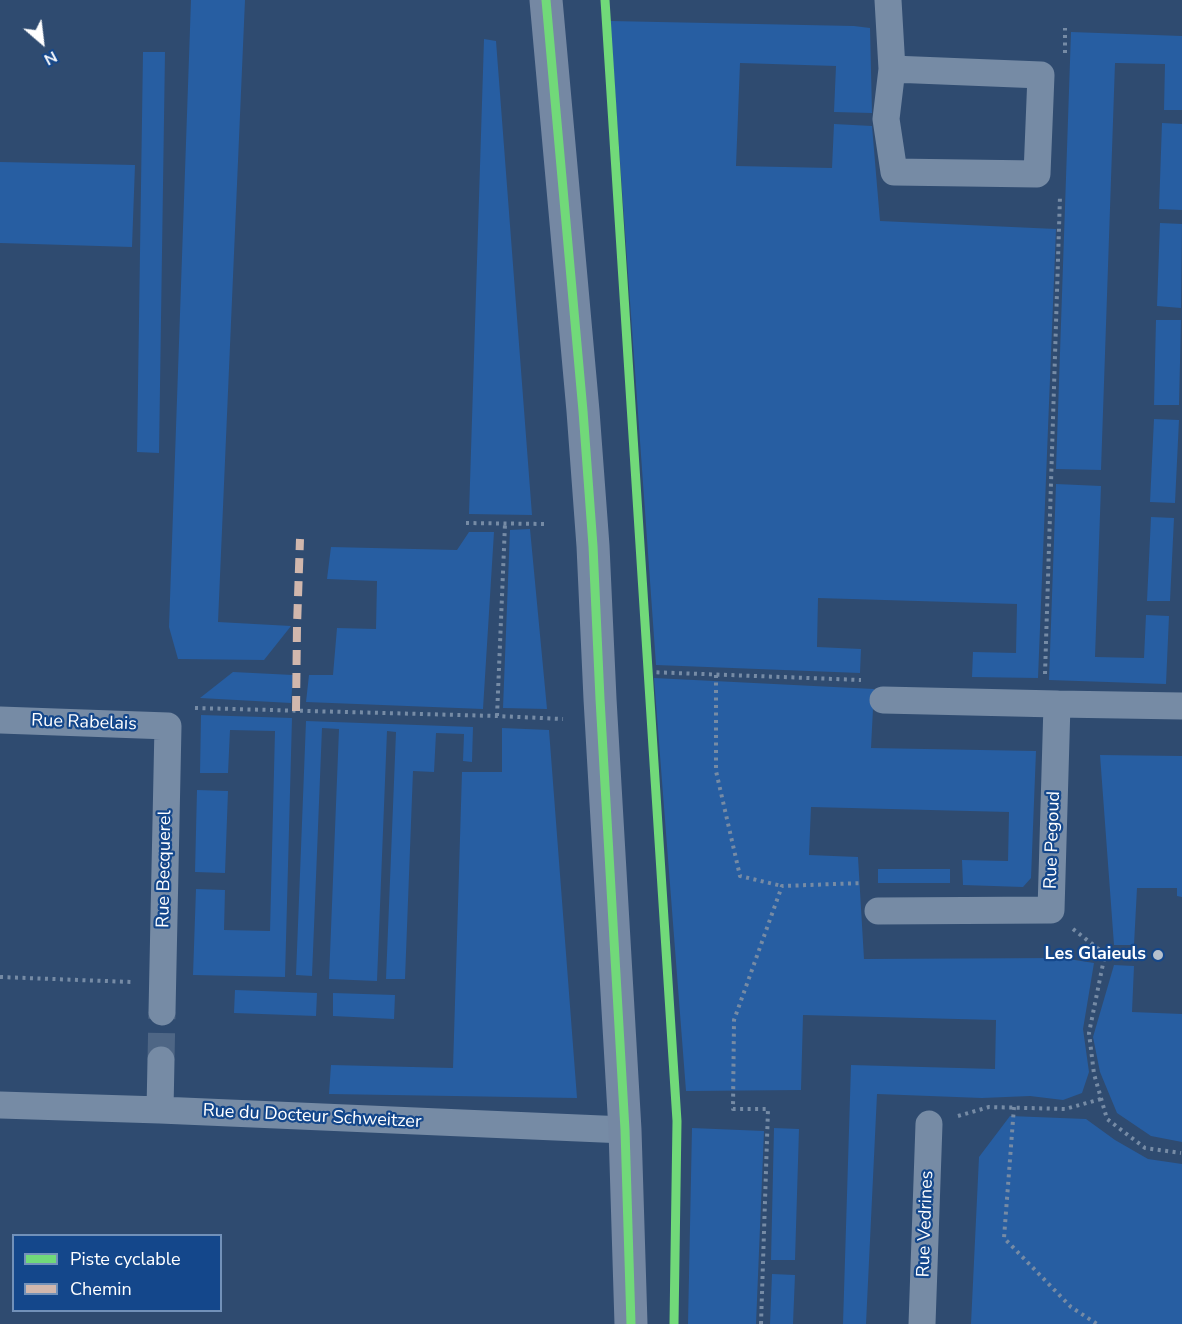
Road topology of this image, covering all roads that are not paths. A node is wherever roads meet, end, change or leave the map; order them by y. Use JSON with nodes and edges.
{"nodes":[{"id":1,"x":546,"y":0,"type":"edge"},
{"id":2,"x":888,"y":0,"type":"edge"},
{"id":3,"x":892,"y":69,"type":"junction"},
{"id":4,"x":1051,"y":694,"type":"junction"},
{"id":5,"x":884,"y":699,"type":"dead end"},
{"id":6,"x":1182,"y":706,"type":"edge"},
{"id":7,"x":177,"y":717,"type":"joint"},
{"id":8,"x":0,"y":720,"type":"edge"},
{"id":9,"x":878,"y":911,"type":"road end"},
{"id":10,"x":162,"y":1012,"type":"tunnel mouth"},
{"id":11,"x":161,"y":1060,"type":"tunnel mouth"},
{"id":12,"x":0,"y":1105,"type":"edge"},
{"id":13,"x":160,"y":1110,"type":"junction"},
{"id":14,"x":929,"y":1124,"type":"road end"},
{"id":15,"x":625,"y":1130,"type":"junction"},
{"id":16,"x":631,"y":1324,"type":"edge"},
{"id":17,"x":922,"y":1324,"type":"edge"}],
"edges":[{"from":1,"to":15,"type":"main road"},
{"from":2,"to":3,"type":"street"},
{"from":3,"to":3,"type":"street"},
{"from":4,"to":5,"type":"street"},
{"from":4,"to":6,"type":"street"},
{"from":4,"to":9,"type":"street","name":"Rue Pegoud"},
{"from":7,"to":8,"type":"street","name":"Rue Rabelais"},
{"from":7,"to":10,"type":"street","name":"Rue Becquerel"},
{"from":11,"to":13,"type":"street"},
{"from":12,"to":13,"type":"street","name":"Rue du Docteur Schweitzer"},
{"from":13,"to":15,"type":"street","name":"Rue du Docteur Schweitzer"},
{"from":14,"to":17,"type":"street","name":"Rue Vedrines"},
{"from":15,"to":16,"type":"main road"}]}
